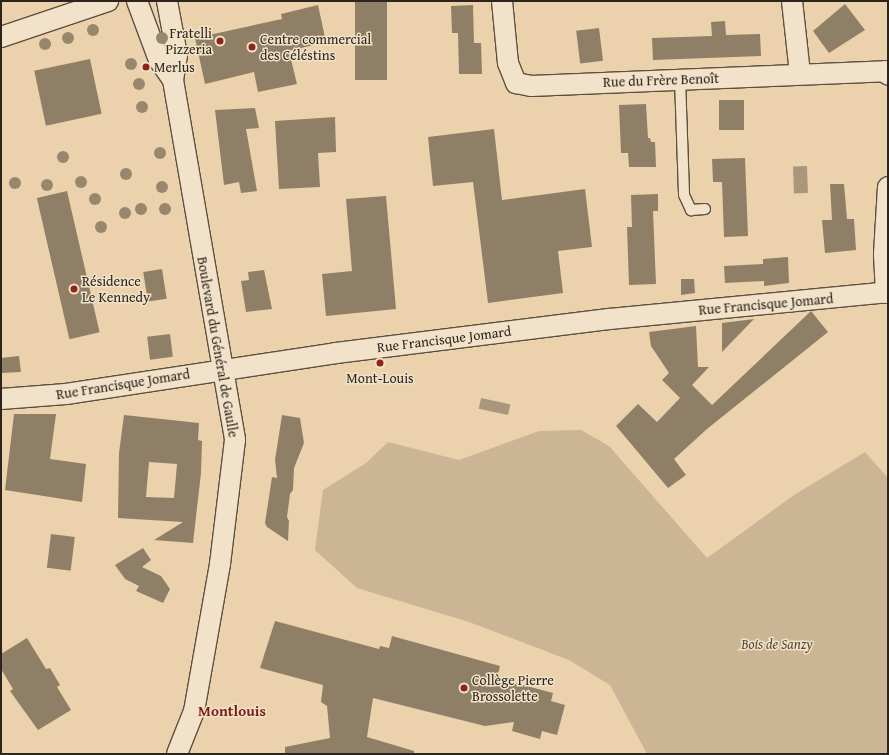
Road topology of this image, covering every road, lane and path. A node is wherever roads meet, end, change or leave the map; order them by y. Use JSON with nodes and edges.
{"nodes":[{"id":1,"x":108,"y":1,"type":"edge"},
{"id":2,"x":137,"y":1,"type":"edge"},
{"id":3,"x":167,"y":1,"type":"edge"},
{"id":4,"x":502,"y":1,"type":"edge"},
{"id":5,"x":792,"y":1,"type":"edge"},
{"id":6,"x":1,"y":37,"type":"edge"},
{"id":7,"x":887,"y":72,"type":"edge"},
{"id":8,"x":800,"y":74,"type":"junction"},
{"id":9,"x":680,"y":79,"type":"junction"},
{"id":10,"x":173,"y":80,"type":"junction"},
{"id":11,"x":888,"y":187,"type":"edge"},
{"id":12,"x":705,"y":209,"type":"dead end"},
{"id":13,"x":887,"y":292,"type":"edge"},
{"id":14,"x":222,"y":368,"type":"junction"},
{"id":15,"x":1,"y":399,"type":"edge"},
{"id":16,"x":176,"y":754,"type":"edge"}],
"edges":[{"from":1,"to":6,"type":"street"},
{"from":2,"to":10,"type":"street","name":"Boulevard du Général de Gaulle"},
{"from":3,"to":10,"type":"street","name":"Boulevard du Général de Gaulle"},
{"from":4,"to":9,"type":"street","name":"Rue du Frère Benoît"},
{"from":5,"to":8,"type":"street"},
{"from":7,"to":8,"type":"street","name":"Rue du Frère Benoît"},
{"from":8,"to":9,"type":"street","name":"Rue du Frère Benoît"},
{"from":9,"to":12,"type":"lane"},
{"from":10,"to":14,"type":"street","name":"Boulevard du Général de Gaulle"},
{"from":11,"to":13,"type":"street"},
{"from":13,"to":14,"type":"street","name":"Rue Francisque Jomard"},
{"from":14,"to":15,"type":"street","name":"Rue Francisque Jomard"},
{"from":14,"to":16,"type":"street","name":"Boulevard du Général de Gaulle"}]}
